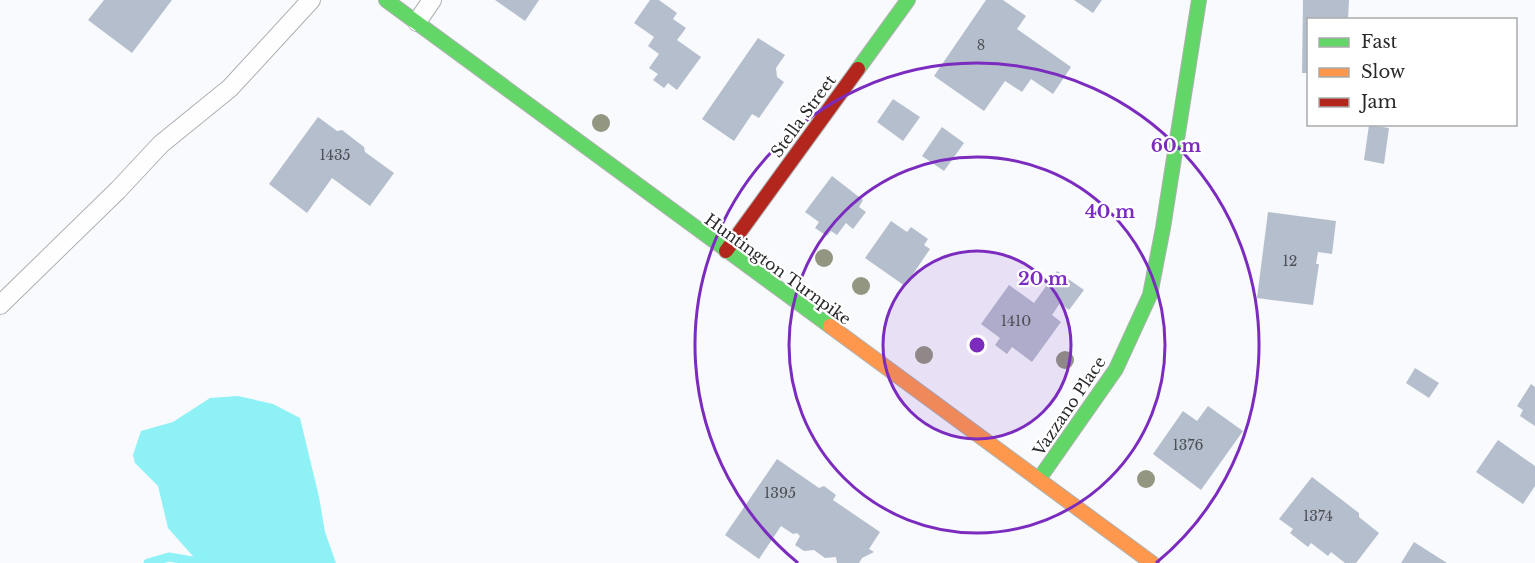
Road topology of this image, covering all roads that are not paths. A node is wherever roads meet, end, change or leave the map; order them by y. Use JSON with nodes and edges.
{"nodes":[{"id":1,"x":311,"y":0,"type":"edge"},
{"id":2,"x":386,"y":0,"type":"edge"},
{"id":3,"x":432,"y":0,"type":"edge"},
{"id":4,"x":908,"y":0,"type":"edge"},
{"id":5,"x":1199,"y":0,"type":"edge"},
{"id":6,"x":417,"y":22,"type":"junction"},
{"id":7,"x":726,"y":251,"type":"junction"},
{"id":8,"x":0,"y":305,"type":"edge"},
{"id":9,"x":1039,"y":479,"type":"junction"},
{"id":10,"x":1152,"y":563,"type":"edge"}],
"edges":[{"from":1,"to":8,"type":"lane"},
{"from":2,"to":6,"type":"main road","name":"Huntington Turnpike"},
{"from":3,"to":6,"type":"lane"},
{"from":4,"to":7,"type":"main road","name":"Stella Street"},
{"from":5,"to":9,"type":"main road","name":"Vazzano Place"},
{"from":6,"to":7,"type":"main road","name":"Huntington Turnpike"},
{"from":7,"to":9,"type":"main road","name":"Huntington Turnpike"},
{"from":9,"to":10,"type":"main road","name":"Huntington Turnpike"}]}
